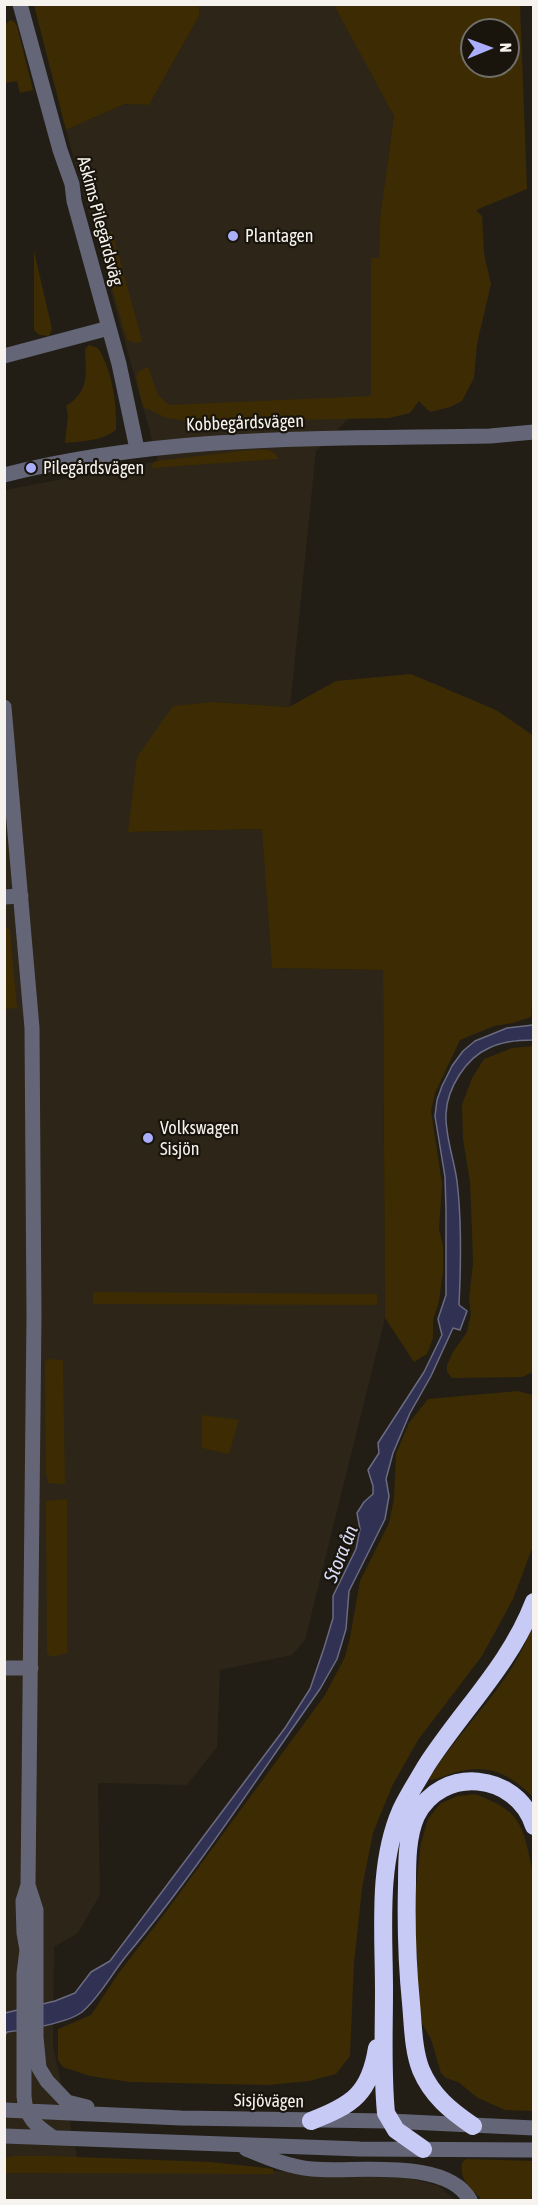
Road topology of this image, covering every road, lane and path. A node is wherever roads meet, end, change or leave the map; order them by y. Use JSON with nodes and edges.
{"nodes":[{"id":1,"x":20,"y":4,"type":"edge"},
{"id":2,"x":109,"y":328,"type":"junction"},
{"id":3,"x":4,"y":356,"type":"edge"},
{"id":4,"x":534,"y":432,"type":"edge"},
{"id":5,"x":137,"y":449,"type":"junction"},
{"id":6,"x":4,"y":475,"type":"edge"},
{"id":7,"x":4,"y":707,"type":"edge"},
{"id":8,"x":21,"y":896,"type":"junction"},
{"id":9,"x":4,"y":897,"type":"edge"},
{"id":10,"x":534,"y":1602,"type":"edge"},
{"id":11,"x":4,"y":1668,"type":"edge"},
{"id":12,"x":31,"y":1668,"type":"junction"},
{"id":13,"x":534,"y":1826,"type":"edge"},
{"id":14,"x":384,"y":2004,"type":"junction"},
{"id":15,"x":30,"y":2039,"type":"junction"},
{"id":16,"x":4,"y":2110,"type":"edge"},
{"id":17,"x":26,"y":2111,"type":"junction"},
{"id":18,"x":115,"y":2114,"type":"junction"},
{"id":19,"x":311,"y":2121,"type":"junction"},
{"id":20,"x":389,"y":2121,"type":"junction"},
{"id":21,"x":473,"y":2126,"type":"junction"},
{"id":22,"x":528,"y":2128,"type":"edge"},
{"id":23,"x":4,"y":2136,"type":"edge"},
{"id":24,"x":54,"y":2138,"type":"junction"},
{"id":25,"x":238,"y":2145,"type":"junction"},
{"id":26,"x":423,"y":2149,"type":"junction"},
{"id":27,"x":528,"y":2150,"type":"edge"},
{"id":28,"x":470,"y":2200,"type":"edge"}],
"edges":[{"from":1,"to":2,"type":"street","name":"Askims Pilegårdsväg"},
{"from":2,"to":3,"type":"street"},
{"from":2,"to":5,"type":"street","name":"Askims Pilegårdsväg"},
{"from":4,"to":5,"type":"street","name":"Kobbegårdsvägen"},
{"from":5,"to":6,"type":"street","name":"Kobbegårdsvägen"},
{"from":7,"to":8,"type":"street"},
{"from":8,"to":9,"type":"street"},
{"from":8,"to":12,"type":"street"},
{"from":10,"to":14,"type":"highway"},
{"from":11,"to":12,"type":"street"},
{"from":12,"to":15,"type":"street"},
{"from":13,"to":21,"type":"highway"},
{"from":14,"to":19,"type":"highway"},
{"from":14,"to":20,"type":"highway"},
{"from":15,"to":17,"type":"street"},
{"from":15,"to":18,"type":"street"},
{"from":16,"to":17,"type":"street","name":"Sisjövägen"},
{"from":17,"to":18,"type":"street","name":"Sisjövägen"},
{"from":17,"to":24,"type":"street"},
{"from":18,"to":19,"type":"street","name":"Sisjövägen"},
{"from":19,"to":20,"type":"street","name":"Sisjövägen"},
{"from":20,"to":21,"type":"street","name":"Sisjövägen"},
{"from":20,"to":26,"type":"highway"},
{"from":21,"to":22,"type":"street","name":"Sisjövägen"},
{"from":23,"to":24,"type":"street"},
{"from":24,"to":25,"type":"street"},
{"from":25,"to":26,"type":"street"},
{"from":25,"to":28,"type":"street"},
{"from":26,"to":27,"type":"street"}]}
